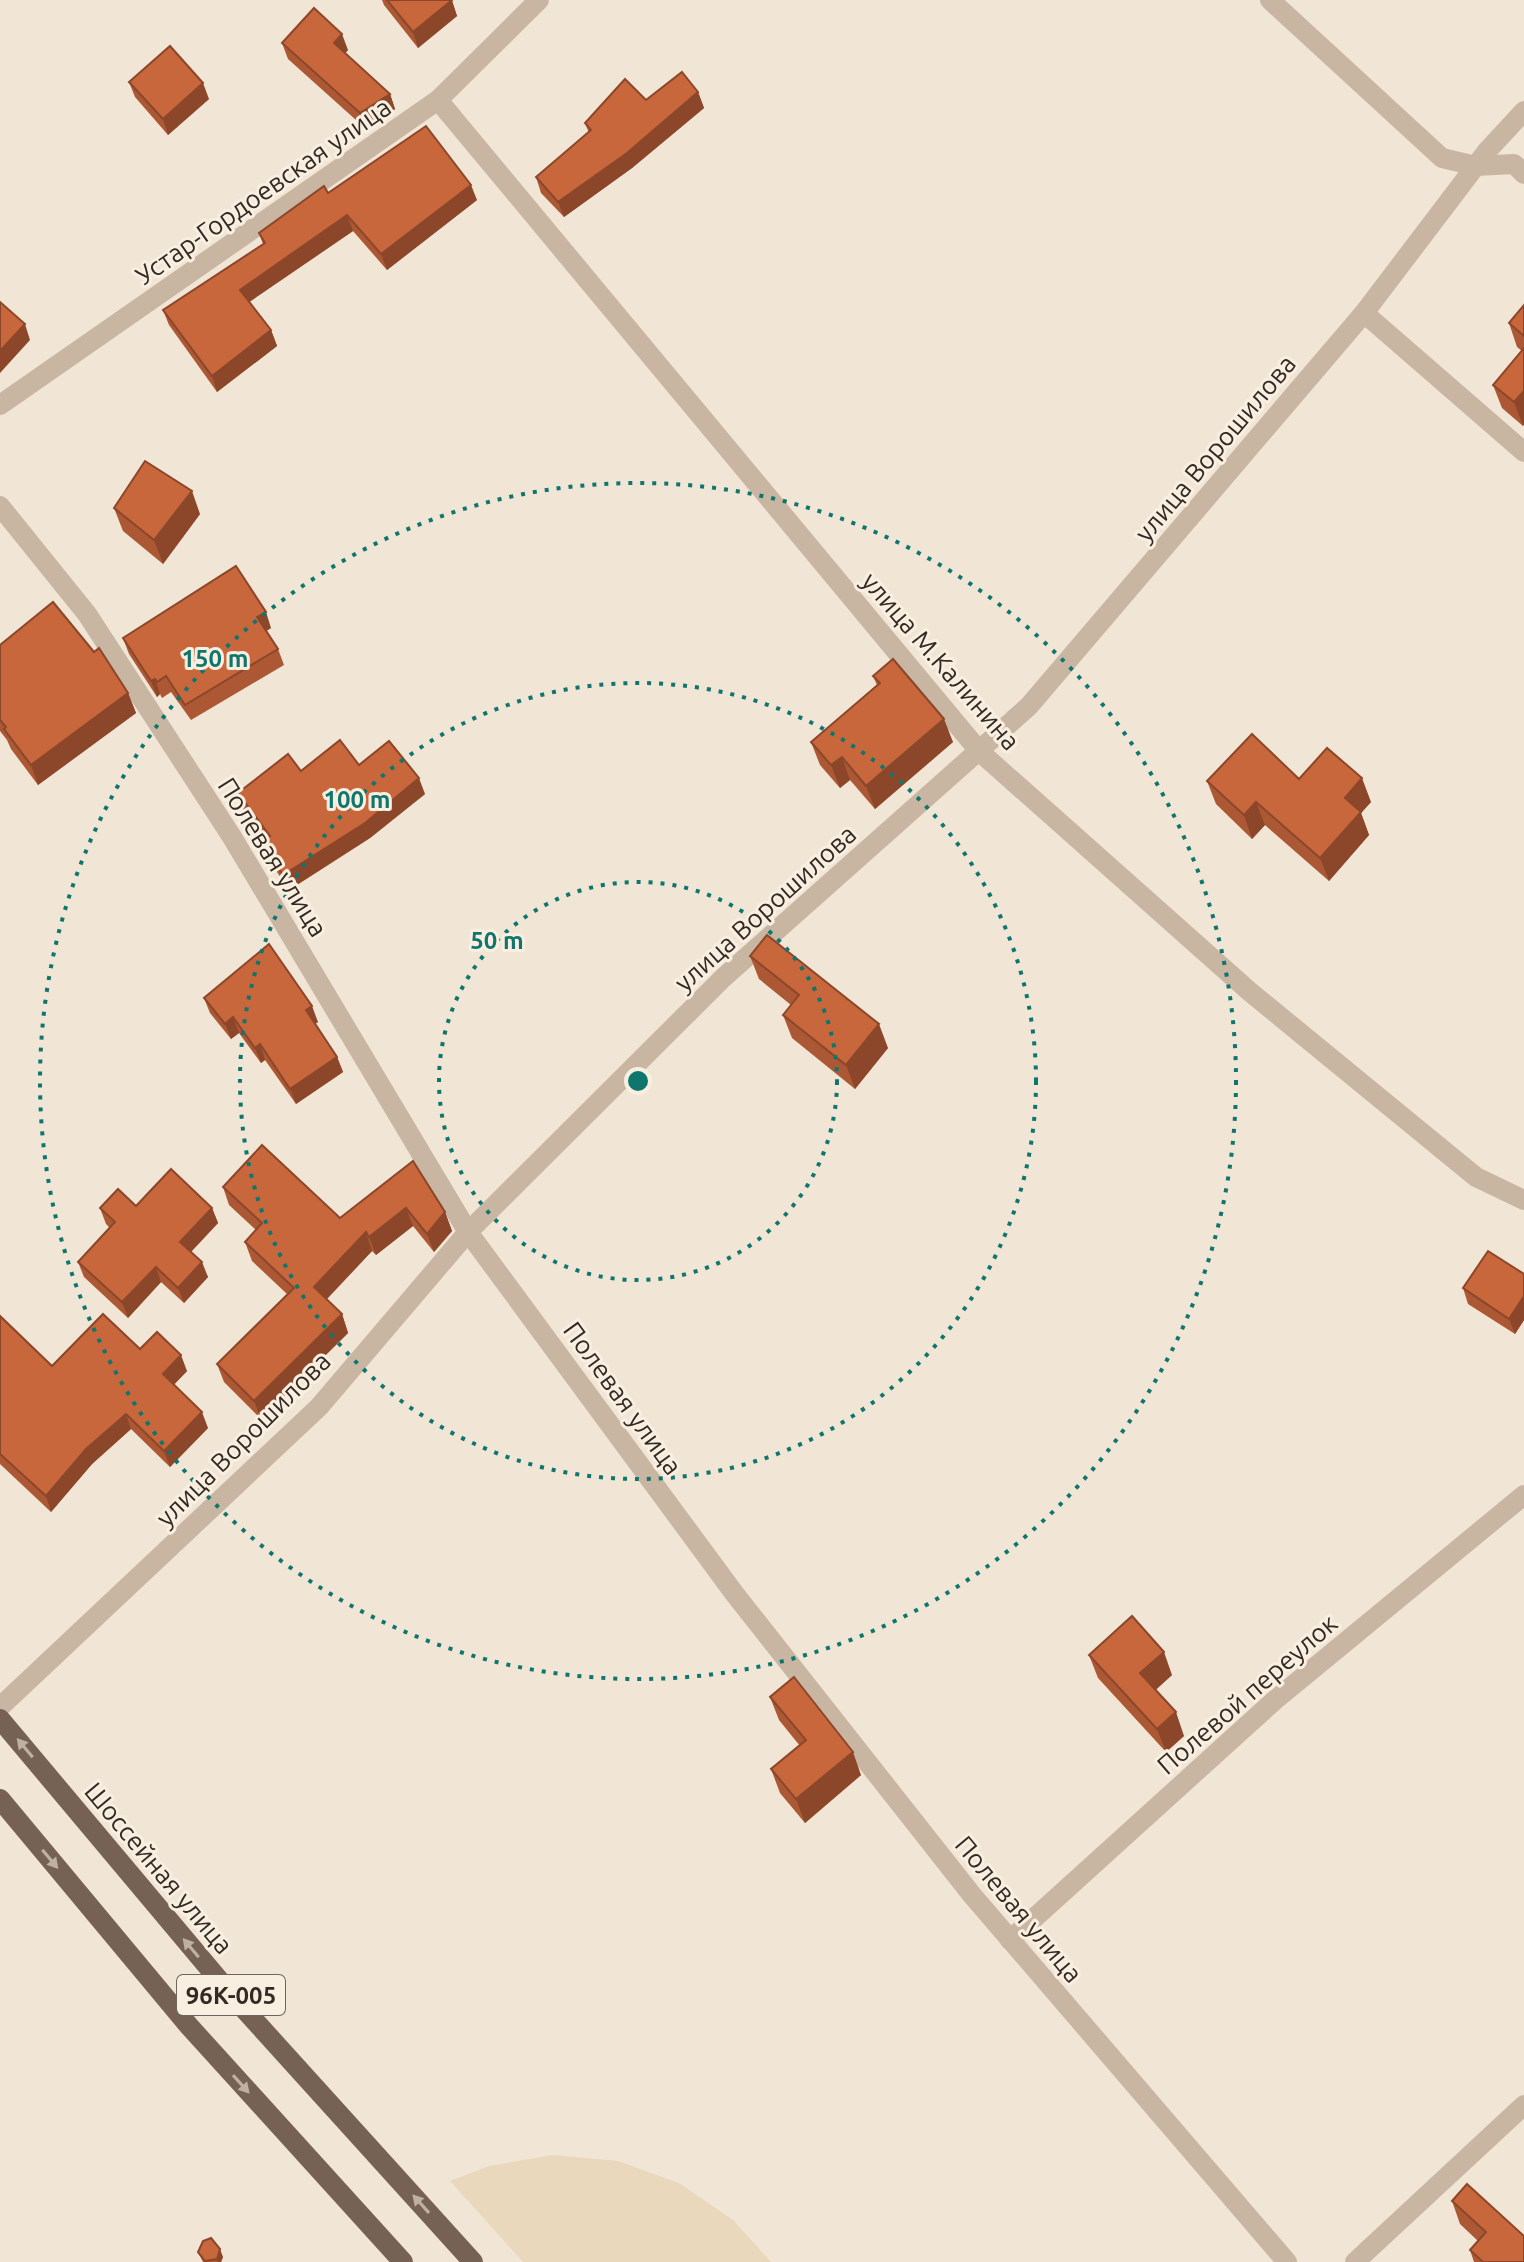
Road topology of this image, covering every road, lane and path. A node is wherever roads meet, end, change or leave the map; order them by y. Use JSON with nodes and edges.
{"nodes":[{"id":1,"x":1270,"y":0,"type":"edge"},
{"id":2,"x":525,"y":4,"type":"edge"},
{"id":3,"x":438,"y":100,"type":"junction"},
{"id":4,"x":1524,"y":111,"type":"edge"},
{"id":5,"x":1467,"y":165,"type":"junction"},
{"id":6,"x":1524,"y":174,"type":"edge"},
{"id":7,"x":1364,"y":313,"type":"junction"},
{"id":8,"x":0,"y":405,"type":"edge"},
{"id":9,"x":1524,"y":452,"type":"edge"},
{"id":10,"x":0,"y":506,"type":"edge"},
{"id":11,"x":980,"y":752,"type":"junction"},
{"id":12,"x":1524,"y":1200,"type":"edge"},
{"id":13,"x":468,"y":1232,"type":"junction"},
{"id":14,"x":1524,"y":1495,"type":"edge"},
{"id":15,"x":0,"y":1707,"type":"edge"},
{"id":16,"x":0,"y":1719,"type":"edge"},
{"id":17,"x":0,"y":1799,"type":"edge"},
{"id":18,"x":1010,"y":1940,"type":"junction"},
{"id":19,"x":1524,"y":2105,"type":"edge"},
{"id":20,"x":403,"y":2262,"type":"edge"},
{"id":21,"x":473,"y":2262,"type":"edge"},
{"id":22,"x":1287,"y":2262,"type":"edge"},
{"id":23,"x":1355,"y":2262,"type":"edge"}],
"edges":[{"from":1,"to":5,"type":"street"},
{"from":2,"to":3,"type":"street","name":"Устар-Гордоевская улица"},
{"from":3,"to":8,"type":"street","name":"Устар-Гордоевская улица"},
{"from":3,"to":11,"type":"street","name":"улица М.Калинина"},
{"from":4,"to":5,"type":"street","name":"улица Ворошилова"},
{"from":5,"to":6,"type":"street"},
{"from":5,"to":7,"type":"street","name":"улица Ворошилова"},
{"from":7,"to":9,"type":"street"},
{"from":7,"to":11,"type":"street","name":"улица Ворошилова"},
{"from":10,"to":13,"type":"street","name":"Полевая улица"},
{"from":11,"to":12,"type":"street","name":"улица М.Калинина"},
{"from":11,"to":13,"type":"street","name":"улица Ворошилова"},
{"from":13,"to":15,"type":"street","name":"улица Ворошилова"},
{"from":13,"to":18,"type":"street","name":"Полевая улица"},
{"from":14,"to":18,"type":"street","name":"Полевой переулок"},
{"from":21,"to":16,"type":"main road","name":"Шоссейная улица","number":"96К-005","one_way":true},
{"from":17,"to":20,"type":"main road","number":"96К-005","one_way":true},
{"from":18,"to":22,"type":"street","name":"Полевая улица"},
{"from":19,"to":23,"type":"street"}]}
